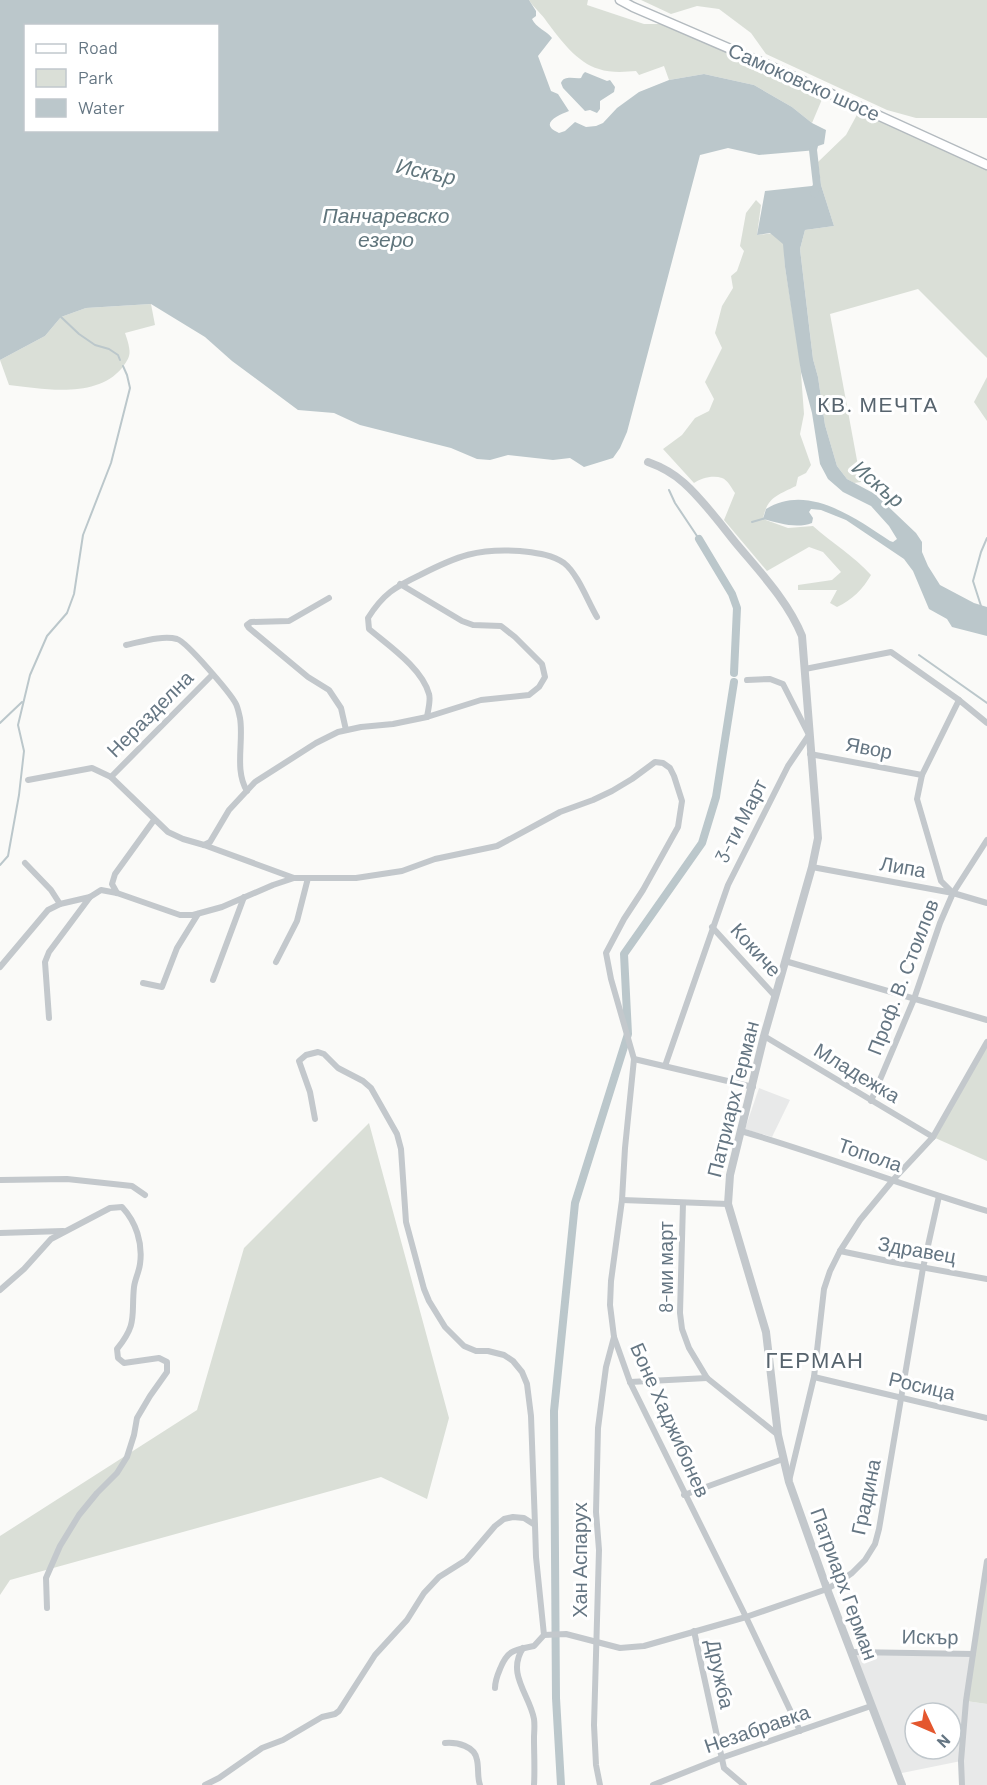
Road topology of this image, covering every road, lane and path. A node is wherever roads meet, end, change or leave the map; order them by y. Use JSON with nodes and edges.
{"nodes":[{"id":1,"x":620,"y":0,"type":"edge"},
{"id":2,"x":987,"y":165,"type":"edge"},
{"id":3,"x":648,"y":462,"type":"dead end"},
{"id":4,"x":400,"y":584,"type":"junction"},
{"id":5,"x":329,"y":598,"type":"dead end"},
{"id":6,"x":597,"y":617,"type":"dead end"},
{"id":7,"x":126,"y":645,"type":"dead end"},
{"id":8,"x":805,"y":669,"type":"junction"},
{"id":9,"x":212,"y":675,"type":"junction"},
{"id":10,"x":747,"y":680,"type":"dead end"},
{"id":11,"x":958,"y":700,"type":"junction"},
{"id":12,"x":427,"y":717,"type":"junction"},
{"id":13,"x":987,"y":723,"type":"edge"},
{"id":14,"x":346,"y":730,"type":"junction"},
{"id":15,"x":809,"y":735,"type":"junction"},
{"id":16,"x":810,"y":754,"type":"junction"},
{"id":17,"x":922,"y":775,"type":"junction"},
{"id":18,"x":111,"y":777,"type":"junction"},
{"id":19,"x":28,"y":780,"type":"dead end"},
{"id":20,"x":247,"y":791,"type":"junction"},
{"id":21,"x":154,"y":820,"type":"junction"},
{"id":22,"x":987,"y":840,"type":"edge"},
{"id":23,"x":204,"y":845,"type":"junction"},
{"id":24,"x":25,"y":863,"type":"dead end"},
{"id":25,"x":812,"y":867,"type":"junction"},
{"id":26,"x":294,"y":878,"type":"junction"},
{"id":27,"x":308,"y":878,"type":"junction"},
{"id":28,"x":117,"y":893,"type":"junction"},
{"id":29,"x":953,"y":893,"type":"junction"},
{"id":30,"x":90,"y":897,"type":"junction"},
{"id":31,"x":244,"y":897,"type":"junction"},
{"id":32,"x":987,"y":903,"type":"edge"},
{"id":33,"x":60,"y":904,"type":"junction"},
{"id":34,"x":198,"y":913,"type":"junction"},
{"id":35,"x":712,"y":927,"type":"junction"},
{"id":36,"x":785,"y":961,"type":"junction"},
{"id":37,"x":276,"y":962,"type":"dead end"},
{"id":38,"x":0,"y":967,"type":"edge"},
{"id":39,"x":213,"y":980,"type":"dead end"},
{"id":40,"x":143,"y":983,"type":"dead end"},
{"id":41,"x":775,"y":996,"type":"junction"},
{"id":42,"x":914,"y":999,"type":"junction"},
{"id":43,"x":48,"y":1018,"type":"dead end"},
{"id":44,"x":987,"y":1020,"type":"edge"},
{"id":45,"x":764,"y":1036,"type":"junction"},
{"id":46,"x":987,"y":1042,"type":"edge"},
{"id":47,"x":634,"y":1059,"type":"junction"},
{"id":48,"x":665,"y":1066,"type":"junction"},
{"id":49,"x":753,"y":1087,"type":"junction"},
{"id":50,"x":871,"y":1101,"type":"junction"},
{"id":51,"x":315,"y":1119,"type":"dead end"},
{"id":52,"x":741,"y":1131,"type":"junction"},
{"id":53,"x":933,"y":1137,"type":"junction"},
{"id":54,"x":892,"y":1179,"type":"junction"},
{"id":55,"x":0,"y":1180,"type":"edge"},
{"id":56,"x":145,"y":1195,"type":"dead end"},
{"id":57,"x":939,"y":1196,"type":"junction"},
{"id":58,"x":622,"y":1200,"type":"junction"},
{"id":59,"x":683,"y":1203,"type":"junction"},
{"id":60,"x":728,"y":1204,"type":"junction"},
{"id":61,"x":987,"y":1211,"type":"edge"},
{"id":62,"x":63,"y":1232,"type":"junction"},
{"id":63,"x":0,"y":1233,"type":"edge"},
{"id":64,"x":840,"y":1251,"type":"junction"},
{"id":65,"x":923,"y":1268,"type":"junction"},
{"id":66,"x":987,"y":1279,"type":"edge"},
{"id":67,"x":0,"y":1290,"type":"edge"},
{"id":68,"x":614,"y":1336,"type":"junction"},
{"id":69,"x":814,"y":1377,"type":"junction"},
{"id":70,"x":707,"y":1378,"type":"junction"},
{"id":71,"x":630,"y":1382,"type":"junction"},
{"id":72,"x":902,"y":1398,"type":"junction"},
{"id":73,"x":987,"y":1418,"type":"edge"},
{"id":74,"x":778,"y":1435,"type":"junction"},
{"id":75,"x":783,"y":1459,"type":"junction"},
{"id":76,"x":789,"y":1482,"type":"junction"},
{"id":77,"x":684,"y":1494,"type":"junction"},
{"id":78,"x":535,"y":1525,"type":"junction"},
{"id":79,"x":987,"y":1561,"type":"edge"},
{"id":80,"x":827,"y":1589,"type":"junction"},
{"id":81,"x":47,"y":1608,"type":"dead end"},
{"id":82,"x":746,"y":1617,"type":"junction"},
{"id":83,"x":694,"y":1631,"type":"junction"},
{"id":84,"x":544,"y":1635,"type":"junction"},
{"id":85,"x":596,"y":1642,"type":"junction"},
{"id":86,"x":523,"y":1648,"type":"junction"},
{"id":87,"x":851,"y":1652,"type":"junction"},
{"id":88,"x":973,"y":1654,"type":"junction"},
{"id":89,"x":495,"y":1688,"type":"dead end"},
{"id":90,"x":871,"y":1706,"type":"junction"},
{"id":91,"x":800,"y":1731,"type":"junction"},
{"id":92,"x":445,"y":1743,"type":"dead end"},
{"id":93,"x":721,"y":1758,"type":"junction"},
{"id":94,"x":205,"y":1785,"type":"edge"},
{"id":95,"x":480,"y":1785,"type":"edge"},
{"id":96,"x":534,"y":1785,"type":"edge"},
{"id":97,"x":600,"y":1785,"type":"edge"},
{"id":98,"x":653,"y":1785,"type":"edge"},
{"id":99,"x":744,"y":1785,"type":"edge"},
{"id":100,"x":902,"y":1785,"type":"edge"},
{"id":101,"x":962,"y":1785,"type":"edge"}],
"edges":[{"from":1,"to":2,"type":"main road","name":"Самоковско шосе"},
{"from":3,"to":8,"type":"street","name":"Патриарх Герман"},
{"from":4,"to":6,"type":"street"},
{"from":4,"to":12,"type":"street"},
{"from":4,"to":12,"type":"street"},
{"from":5,"to":14,"type":"street"},
{"from":7,"to":9,"type":"street"},
{"from":8,"to":11,"type":"street"},
{"from":8,"to":15,"type":"street","name":"Патриарх Герман"},
{"from":9,"to":18,"type":"street","name":"Неразделна"},
{"from":9,"to":20,"type":"street"},
{"from":10,"to":15,"type":"street"},
{"from":11,"to":13,"type":"street"},
{"from":11,"to":17,"type":"street","name":"Проф. В. Стоилов"},
{"from":12,"to":14,"type":"street"},
{"from":14,"to":20,"type":"street"},
{"from":15,"to":16,"type":"street","name":"Патриарх Герман"},
{"from":15,"to":35,"type":"street","name":"3-ти Март"},
{"from":16,"to":17,"type":"street","name":"Явор"},
{"from":16,"to":25,"type":"street","name":"Патриарх Герман"},
{"from":17,"to":29,"type":"street","name":"Проф. В. Стоилов"},
{"from":18,"to":19,"type":"street"},
{"from":18,"to":21,"type":"street"},
{"from":20,"to":23,"type":"street"},
{"from":21,"to":23,"type":"street"},
{"from":21,"to":28,"type":"street"},
{"from":22,"to":29,"type":"street"},
{"from":23,"to":26,"type":"street"},
{"from":24,"to":33,"type":"street"},
{"from":25,"to":29,"type":"street","name":"Липа"},
{"from":25,"to":36,"type":"street","name":"Патриарх Герман"},
{"from":26,"to":27,"type":"street"},
{"from":26,"to":31,"type":"street"},
{"from":27,"to":37,"type":"street"},
{"from":27,"to":47,"type":"street","name":"Боне Хаджибонев"},
{"from":28,"to":30,"type":"street"},
{"from":28,"to":34,"type":"street"},
{"from":29,"to":32,"type":"street","name":"Липа"},
{"from":29,"to":42,"type":"street","name":"Проф. В. Стоилов"},
{"from":30,"to":33,"type":"street"},
{"from":30,"to":43,"type":"street"},
{"from":31,"to":34,"type":"street"},
{"from":31,"to":39,"type":"street"},
{"from":33,"to":38,"type":"street"},
{"from":34,"to":40,"type":"street"},
{"from":35,"to":41,"type":"street","name":"Кокиче"},
{"from":35,"to":48,"type":"street","name":"3-ти Март"},
{"from":36,"to":41,"type":"street","name":"Патриарх Герман"},
{"from":36,"to":42,"type":"street"},
{"from":41,"to":45,"type":"street","name":"Патриарх Герман"},
{"from":42,"to":44,"type":"street"},
{"from":42,"to":50,"type":"street","name":"Проф. В. Стоилов"},
{"from":45,"to":49,"type":"street","name":"Патриарх Герман"},
{"from":45,"to":50,"type":"street","name":"Младежка"},
{"from":46,"to":53,"type":"street"},
{"from":47,"to":48,"type":"street"},
{"from":47,"to":58,"type":"street","name":"Боне Хаджибонев"},
{"from":48,"to":49,"type":"street"},
{"from":49,"to":52,"type":"street","name":"Патриарх Герман"},
{"from":50,"to":53,"type":"street","name":"Младежка"},
{"from":51,"to":78,"type":"street"},
{"from":52,"to":54,"type":"street","name":"Топола"},
{"from":52,"to":60,"type":"street","name":"Патриарх Герман"},
{"from":53,"to":54,"type":"street"},
{"from":54,"to":57,"type":"street","name":"Топола"},
{"from":54,"to":64,"type":"street"},
{"from":55,"to":56,"type":"street"},
{"from":57,"to":61,"type":"street","name":"Топола"},
{"from":57,"to":65,"type":"street","name":"Градина"},
{"from":58,"to":59,"type":"street"},
{"from":58,"to":68,"type":"street","name":"Боне Хаджибонев"},
{"from":59,"to":60,"type":"street"},
{"from":59,"to":70,"type":"street","name":"8-ми март"},
{"from":60,"to":74,"type":"street","name":"Патриарх Герман"},
{"from":62,"to":63,"type":"street"},
{"from":62,"to":67,"type":"street"},
{"from":62,"to":81,"type":"street"},
{"from":64,"to":65,"type":"street","name":"Здравец"},
{"from":64,"to":69,"type":"street"},
{"from":65,"to":66,"type":"street","name":"Здравец"},
{"from":65,"to":72,"type":"street","name":"Градина"},
{"from":68,"to":71,"type":"street","name":"Боне Хаджибонев"},
{"from":68,"to":85,"type":"street","name":"Хан Аспарух"},
{"from":69,"to":72,"type":"street","name":"Росица"},
{"from":69,"to":76,"type":"street"},
{"from":70,"to":71,"type":"street"},
{"from":70,"to":74,"type":"street","name":"8-ми март"},
{"from":71,"to":77,"type":"street","name":"Боне Хаджибонев"},
{"from":72,"to":73,"type":"street","name":"Росица"},
{"from":72,"to":80,"type":"street","name":"Градина"},
{"from":74,"to":75,"type":"street","name":"Патриарх Герман"},
{"from":75,"to":76,"type":"street","name":"Патриарх Герман"},
{"from":75,"to":77,"type":"street"},
{"from":76,"to":80,"type":"street","name":"Патриарх Герман"},
{"from":77,"to":82,"type":"street","name":"Боне Хаджибонев"},
{"from":78,"to":84,"type":"street"},
{"from":78,"to":94,"type":"street"},
{"from":79,"to":88,"type":"street","name":"Искър"},
{"from":80,"to":82,"type":"street","name":"Градина"},
{"from":80,"to":87,"type":"street","name":"Патриарх Герман"},
{"from":82,"to":83,"type":"street","name":"Градина"},
{"from":82,"to":91,"type":"street","name":"Боне Хаджибонев"},
{"from":83,"to":85,"type":"street","name":"Градина"},
{"from":83,"to":93,"type":"street","name":"Дружба"},
{"from":84,"to":85,"type":"street","name":"Градина"},
{"from":84,"to":86,"type":"street"},
{"from":85,"to":97,"type":"street","name":"Хан Аспарух"},
{"from":86,"to":89,"type":"street"},
{"from":86,"to":96,"type":"street"},
{"from":87,"to":88,"type":"street","name":"Искър"},
{"from":87,"to":90,"type":"street","name":"Патриарх Герман"},
{"from":88,"to":101,"type":"street","name":"Искър"},
{"from":90,"to":91,"type":"street","name":"Незабравка"},
{"from":90,"to":100,"type":"street","name":"Патриарх Герман"},
{"from":91,"to":93,"type":"street","name":"Незабравка"},
{"from":92,"to":95,"type":"street"},
{"from":93,"to":98,"type":"street","name":"Незабравка"},
{"from":93,"to":99,"type":"street","name":"Дружба"}]}
